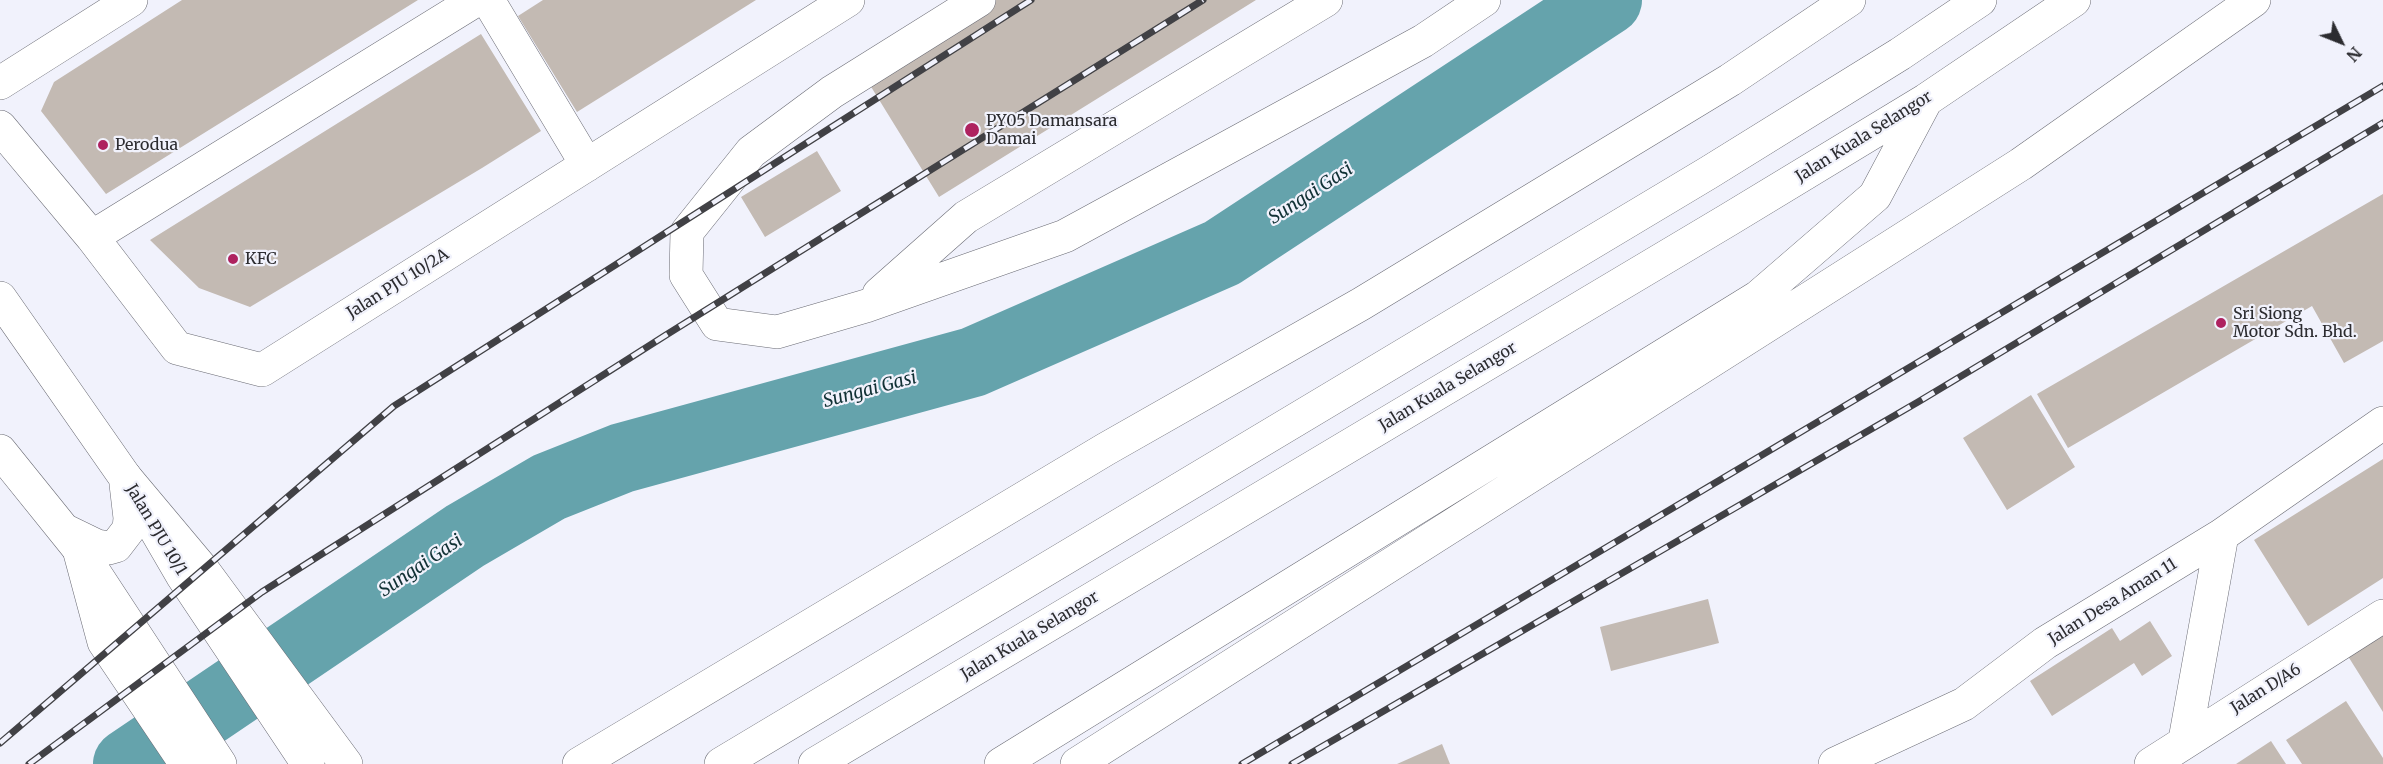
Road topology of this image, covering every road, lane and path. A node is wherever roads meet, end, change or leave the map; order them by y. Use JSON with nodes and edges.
{"nodes":[{"id":1,"x":476,"y":0,"type":"edge"},
{"id":2,"x":488,"y":0,"type":"edge"},
{"id":3,"x":848,"y":0,"type":"edge"},
{"id":4,"x":979,"y":0,"type":"edge"},
{"id":5,"x":1326,"y":0,"type":"edge"},
{"id":6,"x":1484,"y":0,"type":"edge"},
{"id":7,"x":1849,"y":0,"type":"edge"},
{"id":8,"x":1980,"y":0,"type":"edge"},
{"id":9,"x":2074,"y":0,"type":"edge"},
{"id":10,"x":2254,"y":0,"type":"edge"},
{"id":11,"x":118,"y":4,"type":"edge"},
{"id":12,"x":0,"y":83,"type":"edge"},
{"id":13,"x":1926,"y":100,"type":"junction"},
{"id":14,"x":0,"y":127,"type":"edge"},
{"id":15,"x":587,"y":165,"type":"junction"},
{"id":16,"x":92,"y":237,"type":"junction"},
{"id":17,"x":0,"y":298,"type":"edge"},
{"id":18,"x":866,"y":306,"type":"junction"},
{"id":19,"x":2383,"y":423,"type":"edge"},
{"id":20,"x":0,"y":451,"type":"edge"},
{"id":21,"x":125,"y":477,"type":"junction"},
{"id":22,"x":2222,"y":535,"type":"junction"},
{"id":23,"x":71,"y":539,"type":"junction"},
{"id":24,"x":193,"y":572,"type":"junction"},
{"id":25,"x":2383,"y":616,"type":"edge"},
{"id":26,"x":2185,"y":740,"type":"junction"},
{"id":27,"x":186,"y":764,"type":"edge"},
{"id":28,"x":220,"y":764,"type":"edge"},
{"id":29,"x":308,"y":764,"type":"edge"},
{"id":30,"x":346,"y":764,"type":"edge"},
{"id":31,"x":579,"y":764,"type":"edge"},
{"id":32,"x":721,"y":764,"type":"edge"},
{"id":33,"x":815,"y":764,"type":"edge"},
{"id":34,"x":1001,"y":764,"type":"edge"},
{"id":35,"x":1077,"y":764,"type":"edge"},
{"id":36,"x":1835,"y":764,"type":"edge"},
{"id":37,"x":2151,"y":764,"type":"edge"}],
"edges":[{"from":1,"to":16,"type":"main road"},
{"from":2,"to":15,"type":"main road"},
{"from":3,"to":15,"type":"main road","name":"Jalan PJU 10/2A"},
{"from":4,"to":18,"type":"main road"},
{"from":5,"to":18,"type":"main road"},
{"from":6,"to":18,"type":"main road"},
{"from":7,"to":31,"type":"main road"},
{"from":8,"to":32,"type":"main road"},
{"from":9,"to":13,"type":"main road","name":"Jalan Kuala Selangor"},
{"from":10,"to":35,"type":"main road"},
{"from":11,"to":12,"type":"main road"},
{"from":13,"to":33,"type":"main road","name":"Jalan Kuala Selangor"},
{"from":13,"to":34,"type":"main road"},
{"from":14,"to":16,"type":"main road","name":"Jalan PJU 10/2A"},
{"from":15,"to":16,"type":"main road","name":"Jalan PJU 10/2A"},
{"from":17,"to":21,"type":"main road","name":"Jalan PJU 10/1"},
{"from":19,"to":22,"type":"main road","name":"Jalan Desa Aman 11"},
{"from":20,"to":23,"type":"main road"},
{"from":21,"to":23,"type":"main road"},
{"from":21,"to":24,"type":"main road","name":"Jalan PJU 10/1"},
{"from":22,"to":26,"type":"main road"},
{"from":22,"to":36,"type":"main road","name":"Jalan Desa Aman 11"},
{"from":23,"to":27,"type":"main road"},
{"from":23,"to":28,"type":"main road"},
{"from":24,"to":29,"type":"main road","name":"Jalan PJU 10/1"},
{"from":24,"to":30,"type":"main road"},
{"from":25,"to":26,"type":"main road","name":"Jalan D/A6"},
{"from":26,"to":37,"type":"main road","name":"Jalan D/A6"}]}
